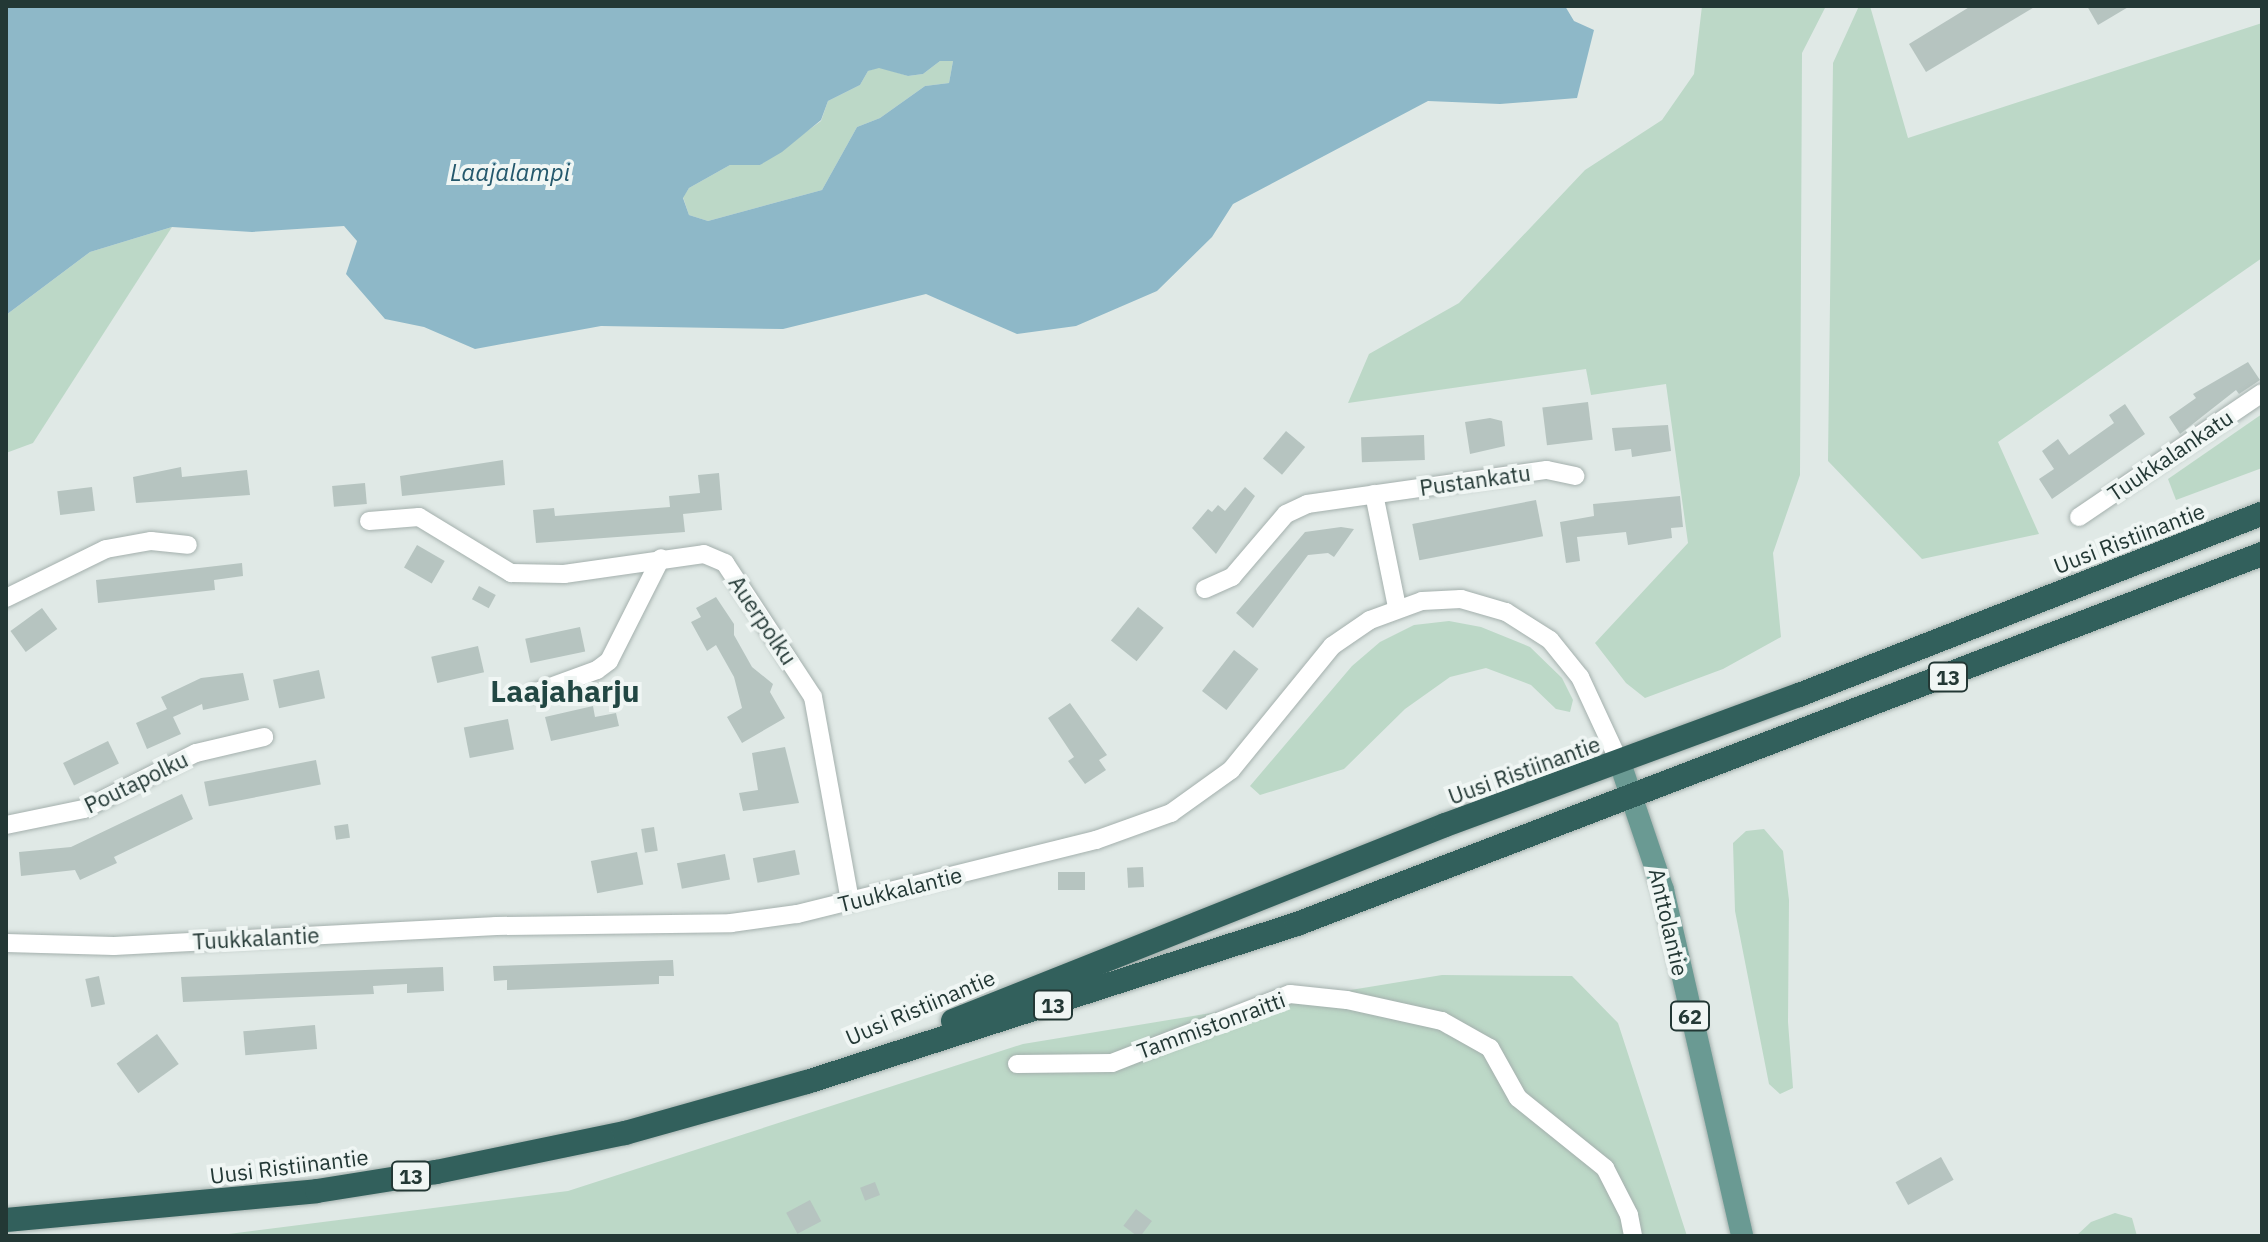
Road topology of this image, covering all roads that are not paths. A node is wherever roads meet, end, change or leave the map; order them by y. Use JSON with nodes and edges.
{"nodes":[{"id":1,"x":2262,"y":393,"type":"edge"},
{"id":2,"x":1575,"y":476,"type":"dead end"},
{"id":3,"x":1374,"y":494,"type":"junction"},
{"id":4,"x":2262,"y":514,"type":"edge"},
{"id":5,"x":2079,"y":517,"type":"dead end"},
{"id":6,"x":369,"y":521,"type":"dead end"},
{"id":7,"x":188,"y":545,"type":"dead end"},
{"id":8,"x":2262,"y":554,"type":"edge"},
{"id":9,"x":661,"y":558,"type":"junction"},
{"id":10,"x":1205,"y":589,"type":"dead end"},
{"id":11,"x":6,"y":598,"type":"edge"},
{"id":12,"x":1397,"y":607,"type":"junction"},
{"id":13,"x":534,"y":693,"type":"dead end"},
{"id":14,"x":264,"y":737,"type":"dead end"},
{"id":15,"x":1620,"y":763,"type":"junction"},
{"id":16,"x":1633,"y":797,"type":"junction"},
{"id":17,"x":6,"y":825,"type":"edge"},
{"id":18,"x":850,"y":901,"type":"junction"},
{"id":19,"x":6,"y":943,"type":"edge"},
{"id":20,"x":1017,"y":1064,"type":"dead end"},
{"id":21,"x":807,"y":1082,"type":"junction"},
{"id":22,"x":6,"y":1220,"type":"edge"},
{"id":23,"x":1633,"y":1236,"type":"edge"},
{"id":24,"x":1742,"y":1236,"type":"edge"}],
"edges":[{"from":1,"to":5,"type":"street","name":"Tuukkalankatu"},
{"from":2,"to":3,"type":"street","name":"Pustankatu"},
{"from":3,"to":10,"type":"street","name":"Pustankatu"},
{"from":3,"to":12,"type":"street"},
{"from":4,"to":15,"type":"highway","name":"Uusi Ristiinantie","number":"13"},
{"from":6,"to":9,"type":"street","name":"Auerpolku"},
{"from":7,"to":11,"type":"street"},
{"from":8,"to":16,"type":"highway","name":"Uusi Ristiinantie","number":"13"},
{"from":9,"to":13,"type":"street"},
{"from":9,"to":18,"type":"street","name":"Auerpolku"},
{"from":12,"to":15,"type":"street","name":"Tuukkalantie"},
{"from":12,"to":18,"type":"street","name":"Tuukkalantie"},
{"from":14,"to":17,"type":"street","name":"Poutapolku"},
{"from":15,"to":16,"type":"main road","number":"62"},
{"from":15,"to":21,"type":"highway","name":"Uusi Ristiinantie","number":"13"},
{"from":16,"to":21,"type":"highway","name":"Uusi Ristiinantie","number":"13"},
{"from":16,"to":24,"type":"main road","name":"Anttolantie","number":"62"},
{"from":18,"to":19,"type":"street","name":"Tuukkalantie"},
{"from":20,"to":23,"type":"street","name":"Tammistonraitti"},
{"from":21,"to":22,"type":"highway","name":"Uusi Ristiinantie","number":"13"}]}
